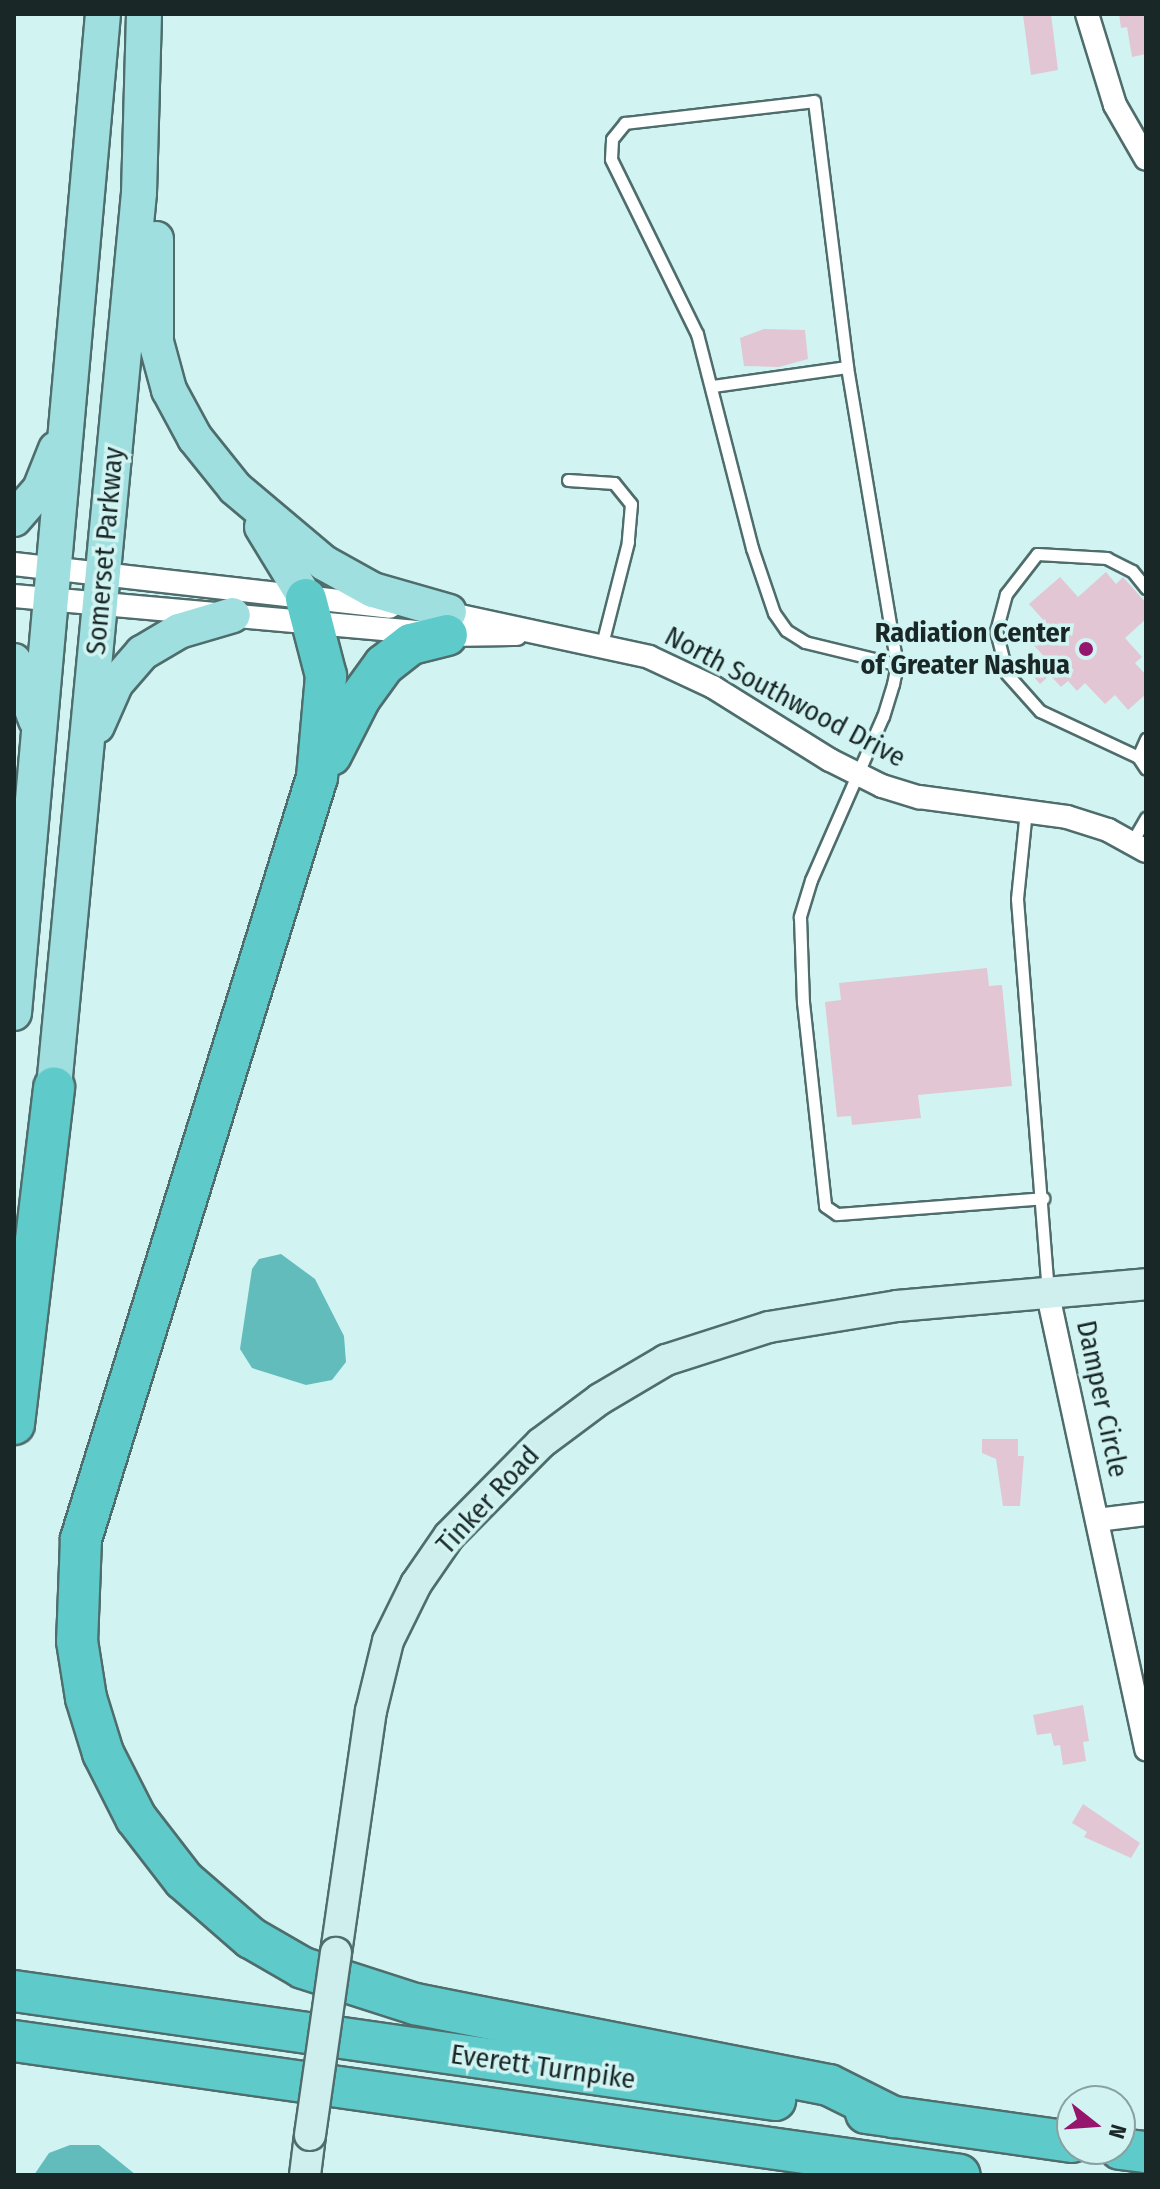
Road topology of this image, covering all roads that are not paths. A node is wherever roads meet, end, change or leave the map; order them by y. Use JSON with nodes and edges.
{"nodes":[{"id":1,"x":103,"y":14,"type":"edge"},
{"id":2,"x":1087,"y":14,"type":"edge"},
{"id":3,"x":144,"y":28,"type":"edge"},
{"id":4,"x":1146,"y":159,"type":"edge"},
{"id":5,"x":847,"y":367,"type":"junction"},
{"id":6,"x":713,"y":386,"type":"junction"},
{"id":7,"x":72,"y":387,"type":"junction"},
{"id":8,"x":568,"y":480,"type":"dead end"},
{"id":9,"x":235,"y":488,"type":"junction"},
{"id":10,"x":14,"y":519,"type":"edge"},
{"id":11,"x":14,"y":564,"type":"edge"},
{"id":12,"x":54,"y":584,"type":"junction"},
{"id":13,"x":1146,"y":588,"type":"edge"},
{"id":14,"x":101,"y":589,"type":"junction"},
{"id":15,"x":14,"y":596,"type":"edge"},
{"id":16,"x":311,"y":611,"type":"junction"},
{"id":17,"x":233,"y":615,"type":"junction"},
{"id":18,"x":448,"y":624,"type":"junction"},
{"id":19,"x":602,"y":644,"type":"junction"},
{"id":20,"x":14,"y":661,"type":"edge"},
{"id":21,"x":895,"y":664,"type":"junction"},
{"id":22,"x":1146,"y":739,"type":"edge"},
{"id":23,"x":39,"y":746,"type":"junction"},
{"id":24,"x":1138,"y":757,"type":"junction"},
{"id":25,"x":1146,"y":769,"type":"edge"},
{"id":26,"x":857,"y":775,"type":"junction"},
{"id":27,"x":84,"y":776,"type":"junction"},
{"id":28,"x":1026,"y":810,"type":"junction"},
{"id":29,"x":1146,"y":818,"type":"edge"},
{"id":30,"x":298,"y":841,"type":"junction"},
{"id":31,"x":1139,"y":846,"type":"edge"},
{"id":32,"x":14,"y":1013,"type":"edge"},
{"id":33,"x":54,"y":1087,"type":"joint"},
{"id":34,"x":1043,"y":1198,"type":"junction"},
{"id":35,"x":1146,"y":1284,"type":"edge"},
{"id":36,"x":1048,"y":1295,"type":"junction"},
{"id":37,"x":14,"y":1424,"type":"edge"},
{"id":38,"x":1146,"y":1514,"type":"edge"},
{"id":39,"x":1097,"y":1520,"type":"junction"},
{"id":40,"x":1146,"y":1750,"type":"edge"},
{"id":41,"x":14,"y":1991,"type":"edge"},
{"id":42,"x":14,"y":2041,"type":"edge"},
{"id":43,"x":14,"y":2057,"type":"edge"},
{"id":44,"x":252,"y":2075,"type":"junction"},
{"id":45,"x":893,"y":2117,"type":"junction"},
{"id":46,"x":1056,"y":2140,"type":"edge"},
{"id":47,"x":305,"y":2175,"type":"edge"},
{"id":48,"x":960,"y":2175,"type":"edge"}],
"edges":[{"from":1,"to":7,"type":"main road","name":"Somerset Parkway"},
{"from":2,"to":4,"type":"street"},
{"from":3,"to":9,"type":"main road"},
{"from":3,"to":14,"type":"main road","name":"Somerset Parkway"},
{"from":5,"to":6,"type":"lane"},
{"from":5,"to":6,"type":"lane"},
{"from":5,"to":21,"type":"lane"},
{"from":6,"to":21,"type":"lane"},
{"from":7,"to":10,"type":"main road"},
{"from":7,"to":12,"type":"main road","name":"Somerset Parkway"},
{"from":8,"to":19,"type":"lane"},
{"from":9,"to":16,"type":"main road"},
{"from":9,"to":18,"type":"main road"},
{"from":11,"to":12,"type":"street"},
{"from":12,"to":14,"type":"street"},
{"from":12,"to":14,"type":"street","name":"North Southwood Drive"},
{"from":12,"to":15,"type":"street"},
{"from":12,"to":23,"type":"main road","name":"Somerset Parkway"},
{"from":13,"to":24,"type":"lane"},
{"from":14,"to":16,"type":"street","name":"North Southwood Drive"},
{"from":14,"to":17,"type":"street","name":"North Southwood Drive"},
{"from":14,"to":27,"type":"main road","name":"Somerset Parkway"},
{"from":16,"to":17,"type":"street","name":"North Southwood Drive"},
{"from":16,"to":18,"type":"street","name":"North Southwood Drive"},
{"from":16,"to":30,"type":"highway"},
{"from":17,"to":27,"type":"main road"},
{"from":18,"to":19,"type":"street","name":"North Southwood Drive"},
{"from":18,"to":30,"type":"highway"},
{"from":19,"to":26,"type":"street","name":"North Southwood Drive"},
{"from":20,"to":23,"type":"main road"},
{"from":21,"to":26,"type":"lane"},
{"from":22,"to":24,"type":"lane"},
{"from":23,"to":32,"type":"main road","name":"Somerset Parkway"},
{"from":24,"to":25,"type":"lane"},
{"from":26,"to":28,"type":"street","name":"North Southwood Drive"},
{"from":26,"to":34,"type":"lane"},
{"from":27,"to":33,"type":"main road","name":"Somerset Parkway"},
{"from":28,"to":31,"type":"street","name":"North Southwood Drive"},
{"from":28,"to":34,"type":"lane"},
{"from":29,"to":31,"type":"lane"},
{"from":30,"to":45,"type":"highway"},
{"from":33,"to":37,"type":"highway"},
{"from":34,"to":36,"type":"lane"},
{"from":35,"to":36,"type":"street","name":"Tinker Road"},
{"from":36,"to":39,"type":"street","name":"Damper Circle"},
{"from":36,"to":47,"type":"street","name":"Tinker Road","bridge":true},
{"from":38,"to":39,"type":"street"},
{"from":39,"to":40,"type":"street","name":"Damper Circle"},
{"from":41,"to":45,"type":"highway","name":"Everett Turnpike"},
{"from":42,"to":44,"type":"highway","name":"Everett Turnpike"},
{"from":43,"to":44,"type":"highway"},
{"from":44,"to":48,"type":"highway","name":"Everett Turnpike"},
{"from":45,"to":46,"type":"highway","name":"Everett Turnpike"}]}
